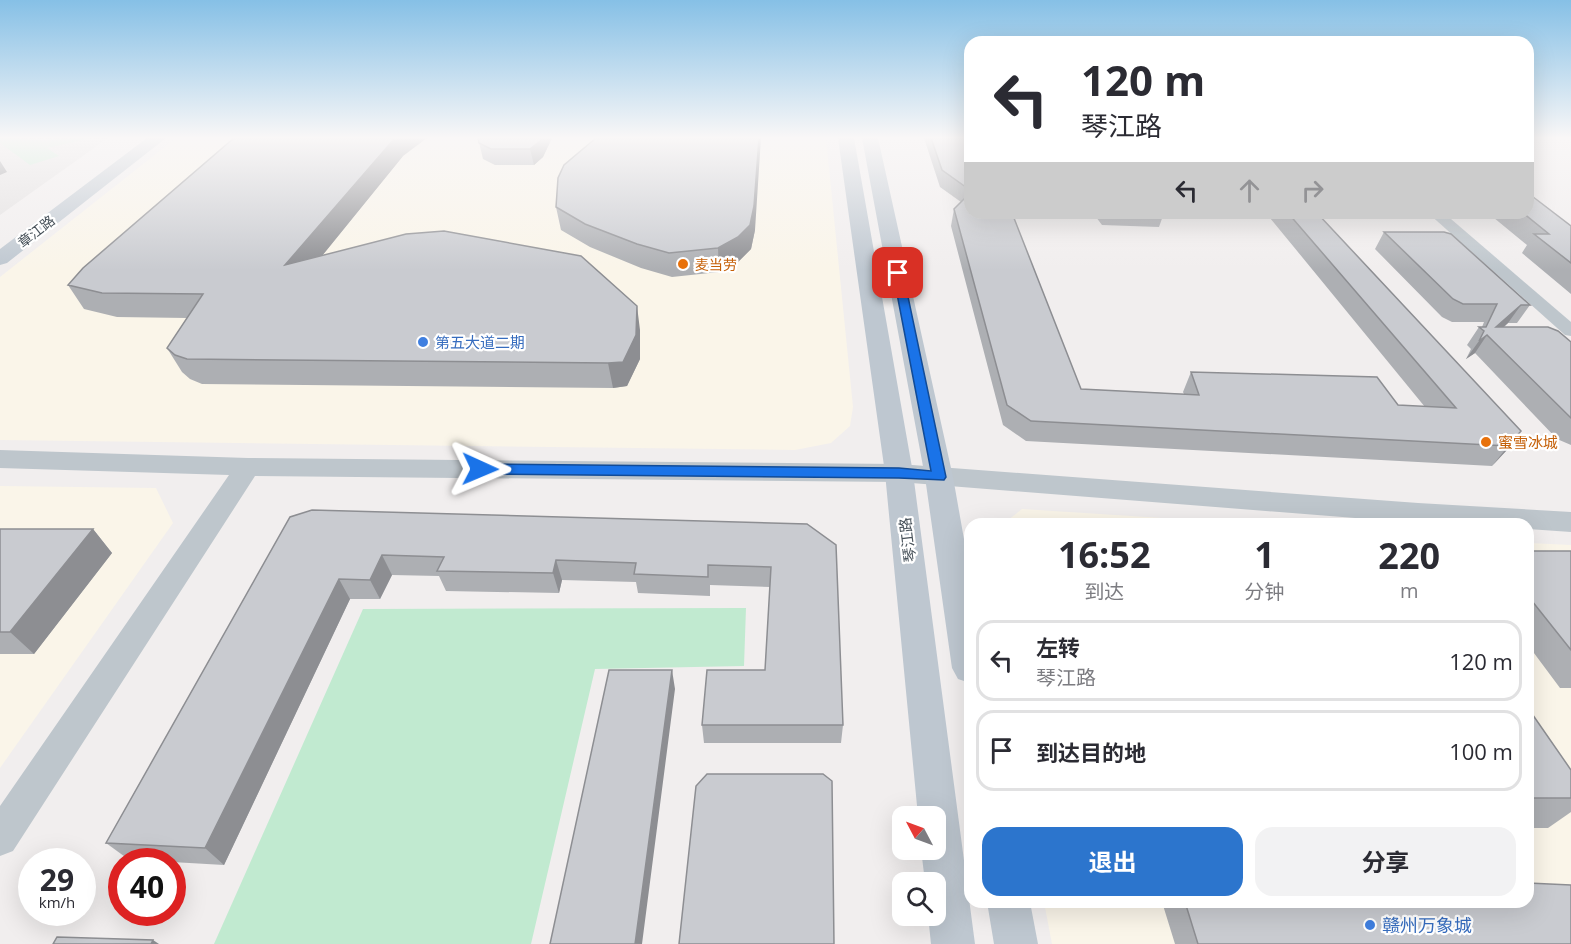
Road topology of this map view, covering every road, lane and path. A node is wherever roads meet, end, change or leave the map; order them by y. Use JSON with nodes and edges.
{"nodes":[{"id":1,"x":74,"y":182,"type":"edge"},
{"id":2,"x":100,"y":182,"type":"edge"},
{"id":3,"x":853,"y":182,"type":"edge"},
{"id":4,"x":879,"y":182,"type":"edge"},
{"id":5,"x":1442,"y":219,"type":"edge"},
{"id":6,"x":0,"y":237,"type":"edge"},
{"id":7,"x":0,"y":259,"type":"edge"},
{"id":8,"x":1571,"y":331,"type":"edge"},
{"id":9,"x":0,"y":459,"type":"edge"},
{"id":10,"x":248,"y":467,"type":"junction"},
{"id":11,"x":899,"y":473,"type":"junction"},
{"id":12,"x":939,"y":477,"type":"junction"},
{"id":13,"x":1515,"y":518,"type":"edge"},
{"id":14,"x":1534,"y":519,"type":"edge"},
{"id":15,"x":1571,"y":522,"type":"edge"},
{"id":16,"x":964,"y":631,"type":"edge"},
{"id":17,"x":0,"y":838,"type":"edge"},
{"id":18,"x":1010,"y":908,"type":"edge"},
{"id":19,"x":953,"y":944,"type":"edge"},
{"id":20,"x":1016,"y":944,"type":"edge"}],
"edges":[{"from":1,"to":6,"type":"main road","name":"章江路"},
{"from":2,"to":7,"type":"main road","name":"章江路"},
{"from":3,"to":11,"type":"main road","name":"琴江路"},
{"from":4,"to":12,"type":"main road"},
{"from":5,"to":8,"type":"street"},
{"from":9,"to":10,"type":"street"},
{"from":10,"to":11,"type":"street"},
{"from":10,"to":17,"type":"street"},
{"from":11,"to":12,"type":"street"},
{"from":11,"to":19,"type":"main road","name":"琴江路"},
{"from":12,"to":13,"type":"street"},
{"from":12,"to":16,"type":"main road"},
{"from":14,"to":15,"type":"street"},
{"from":18,"to":20,"type":"main road"}]}
